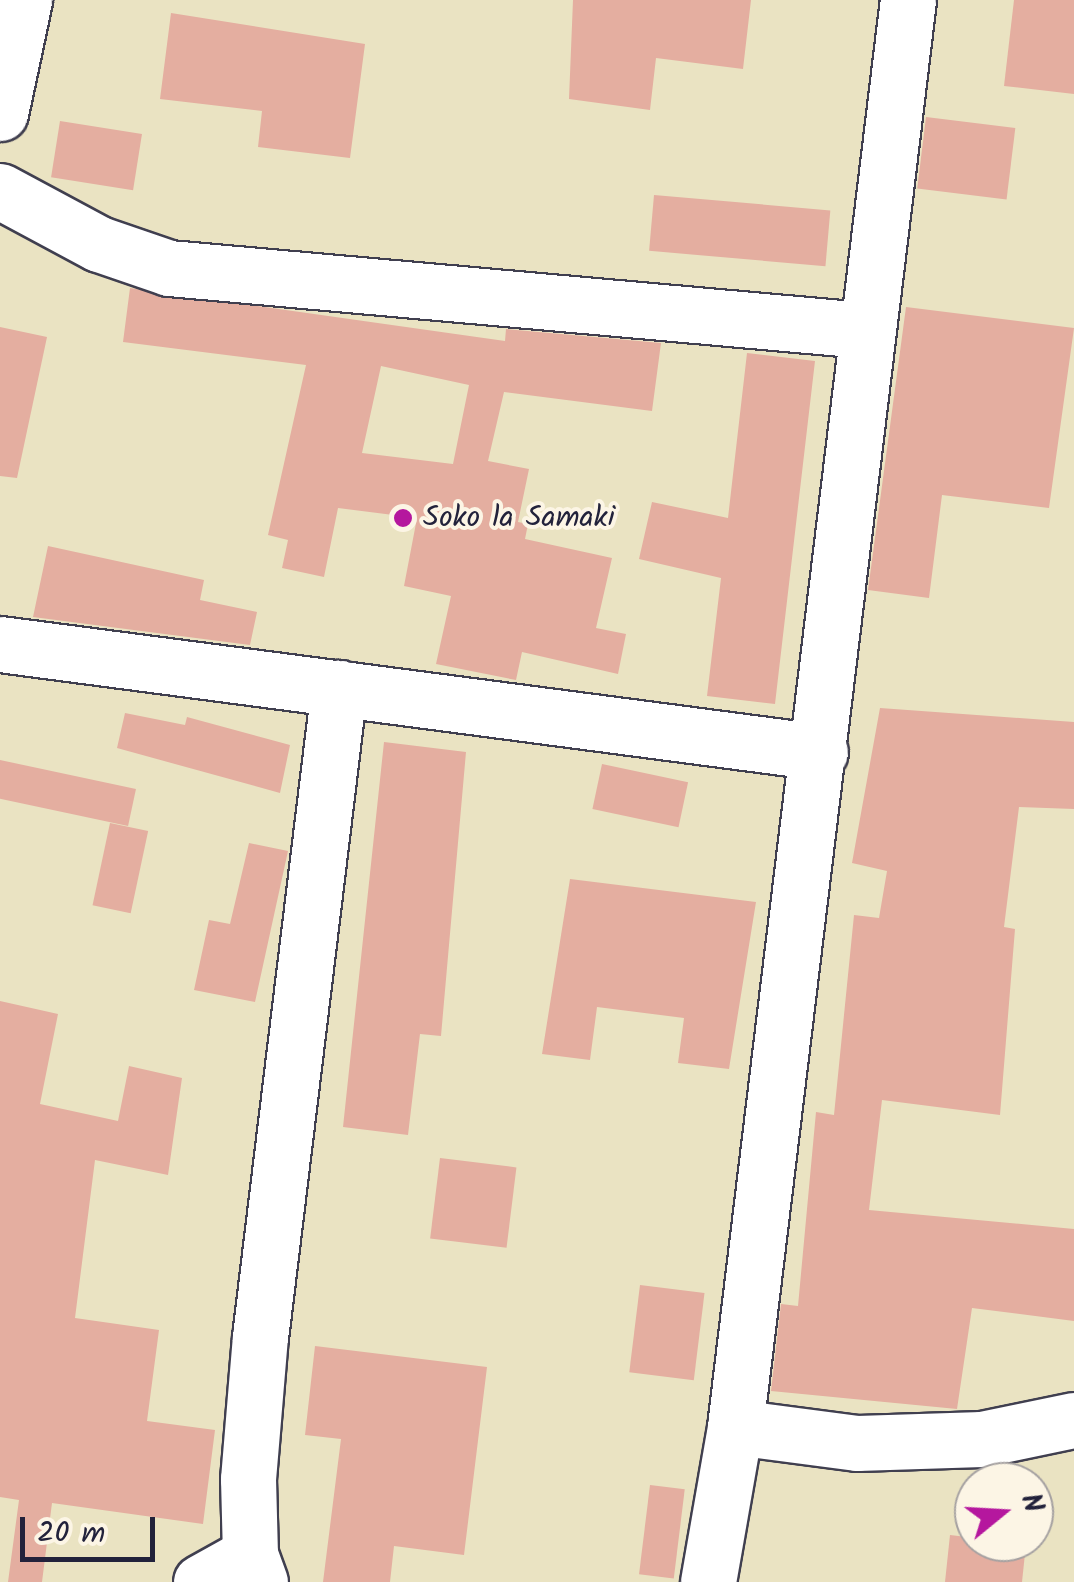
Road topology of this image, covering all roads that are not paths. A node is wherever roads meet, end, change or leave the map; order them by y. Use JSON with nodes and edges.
{"nodes":[{"id":1,"x":24,"y":0,"type":"edge"},
{"id":2,"x":908,"y":0,"type":"edge"},
{"id":3,"x":0,"y":113,"type":"edge"},
{"id":4,"x":0,"y":191,"type":"edge"},
{"id":5,"x":864,"y":330,"type":"junction"},
{"id":6,"x":0,"y":644,"type":"edge"},
{"id":7,"x":339,"y":688,"type":"junction"},
{"id":8,"x":820,"y":752,"type":"junction"},
{"id":9,"x":1074,"y":1420,"type":"edge"},
{"id":10,"x":735,"y":1427,"type":"junction"},
{"id":11,"x":255,"y":1568,"type":"edge"},
{"id":12,"x":201,"y":1582,"type":"edge"},
{"id":13,"x":708,"y":1582,"type":"edge"}],
"edges":[{"from":1,"to":3,"type":"street"},
{"from":2,"to":5,"type":"street"},
{"from":4,"to":5,"type":"street"},
{"from":5,"to":8,"type":"street"},
{"from":6,"to":7,"type":"street"},
{"from":7,"to":8,"type":"street"},
{"from":7,"to":11,"type":"street"},
{"from":8,"to":10,"type":"street"},
{"from":9,"to":10,"type":"street"},
{"from":10,"to":13,"type":"street"},
{"from":11,"to":12,"type":"street"}]}
